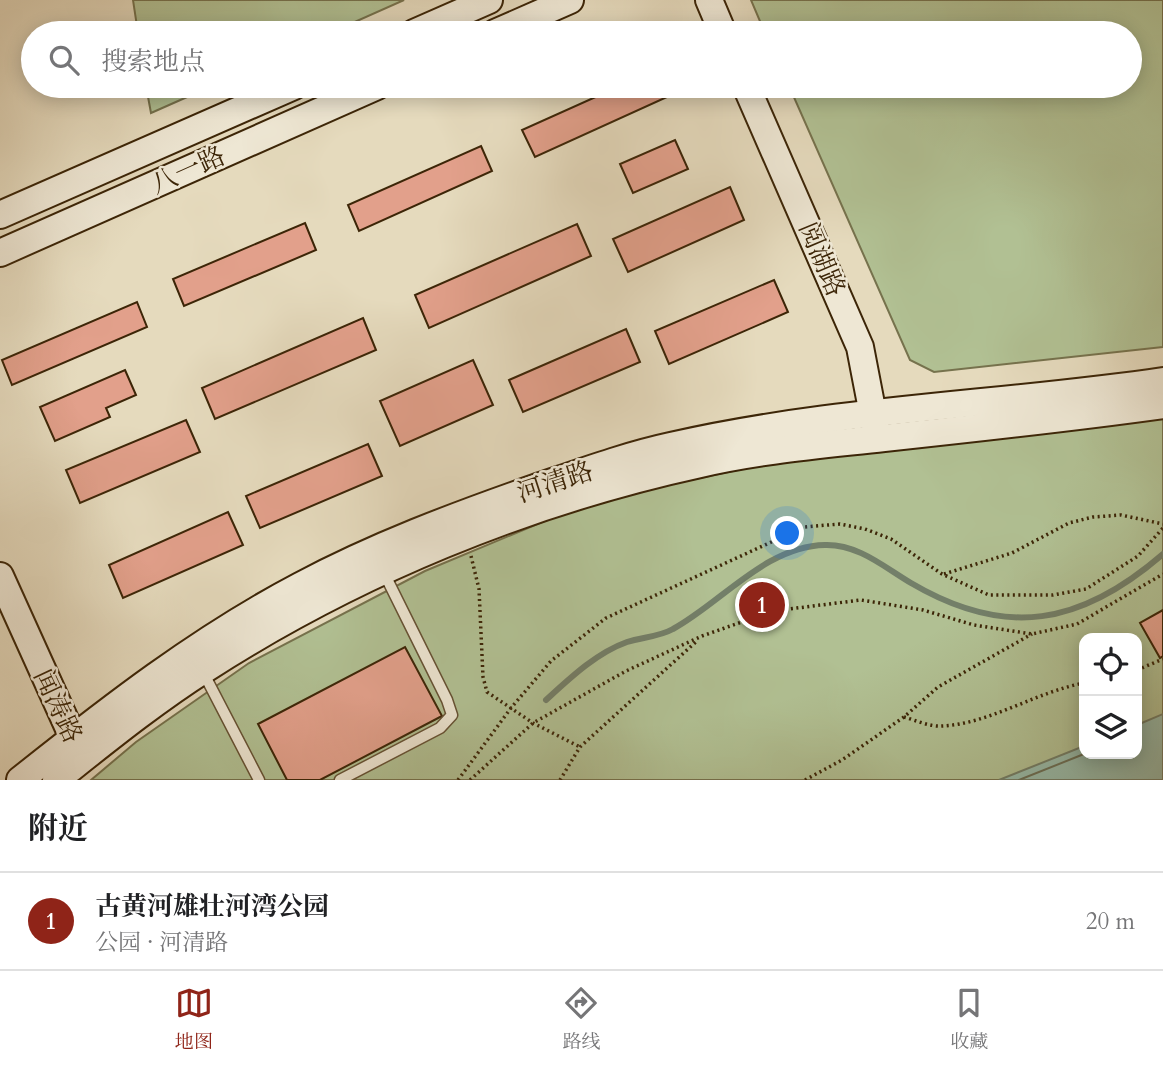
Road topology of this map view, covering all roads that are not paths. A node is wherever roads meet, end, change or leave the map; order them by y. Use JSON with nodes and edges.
{"nodes":[{"id":1,"x":489,"y":0,"type":"edge"},
{"id":2,"x":570,"y":0,"type":"edge"},
{"id":3,"x":709,"y":0,"type":"edge"},
{"id":4,"x":441,"y":21,"type":"edge"},
{"id":5,"x":522,"y":21,"type":"edge"},
{"id":6,"x":718,"y":21,"type":"edge"},
{"id":7,"x":267,"y":98,"type":"edge"},
{"id":8,"x":350,"y":98,"type":"edge"},
{"id":9,"x":751,"y":98,"type":"edge"},
{"id":10,"x":0,"y":215,"type":"edge"},
{"id":11,"x":0,"y":253,"type":"edge"},
{"id":12,"x":1163,"y":381,"type":"edge"},
{"id":13,"x":1163,"y":405,"type":"edge"},
{"id":14,"x":875,"y":426,"type":"junction"},
{"id":15,"x":383,"y":571,"type":"junction"},
{"id":16,"x":0,"y":576,"type":"edge"},
{"id":17,"x":203,"y":670,"type":"junction"},
{"id":18,"x":78,"y":749,"type":"junction"},
{"id":19,"x":20,"y":780,"type":"edge"},
{"id":20,"x":56,"y":780,"type":"edge"},
{"id":21,"x":259,"y":780,"type":"edge"},
{"id":22,"x":340,"y":780,"type":"edge"}],
"edges":[{"from":1,"to":4,"type":"street"},
{"from":2,"to":5,"type":"street"},
{"from":3,"to":6,"type":"street"},
{"from":7,"to":10,"type":"street","name":"八一路"},
{"from":8,"to":11,"type":"street","name":"八一路"},
{"from":9,"to":14,"type":"street","name":"阅湖路"},
{"from":12,"to":14,"type":"street","name":"河清路"},
{"from":13,"to":14,"type":"street","name":"河清路"},
{"from":14,"to":15,"type":"street","name":"河清路"},
{"from":14,"to":18,"type":"street","name":"河清路"},
{"from":15,"to":17,"type":"street","name":"河清路"},
{"from":15,"to":22,"type":"lane"},
{"from":16,"to":18,"type":"street","name":"闻涛路"},
{"from":17,"to":18,"type":"street","name":"河清路"},
{"from":17,"to":21,"type":"lane"},
{"from":18,"to":19,"type":"street","name":"河清路"},
{"from":18,"to":20,"type":"street","name":"河清路"}]}
